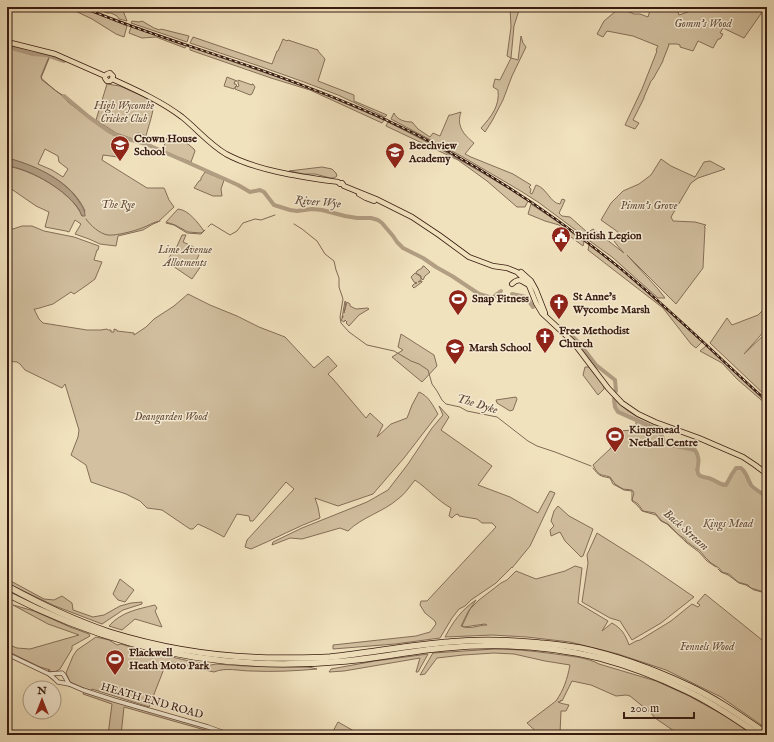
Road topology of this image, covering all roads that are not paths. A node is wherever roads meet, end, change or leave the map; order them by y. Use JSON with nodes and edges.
{"nodes":[{"id":1,"x":7,"y":42,"type":"edge"},
{"id":2,"x":350,"y":188,"type":"junction"},
{"id":3,"x":358,"y":191,"type":"junction"},
{"id":4,"x":371,"y":198,"type":"dead end"},
{"id":5,"x":388,"y":206,"type":"junction"},
{"id":6,"x":492,"y":265,"type":"junction"},
{"id":7,"x":512,"y":284,"type":"dead end"},
{"id":8,"x":535,"y":291,"type":"dead end"},
{"id":9,"x":535,"y":300,"type":"junction"},
{"id":10,"x":544,"y":315,"type":"junction"},
{"id":11,"x":767,"y":474,"type":"edge"},
{"id":12,"x":7,"y":586,"type":"edge"},
{"id":13,"x":7,"y":594,"type":"edge"},
{"id":14,"x":89,"y":627,"type":"junction"},
{"id":15,"x":107,"y":634,"type":"junction"},
{"id":16,"x":7,"y":654,"type":"edge"},
{"id":17,"x":49,"y":674,"type":"junction"},
{"id":18,"x":57,"y":674,"type":"junction"},
{"id":19,"x":65,"y":678,"type":"junction"},
{"id":20,"x":55,"y":679,"type":"joint"},
{"id":21,"x":62,"y":682,"type":"joint"},
{"id":22,"x":69,"y":684,"type":"junction"},
{"id":23,"x":767,"y":734,"type":"edge"},
{"id":24,"x":230,"y":735,"type":"edge"},
{"id":25,"x":759,"y":735,"type":"edge"}],
"edges":[{"from":1,"to":2,"type":"main road"},
{"from":2,"to":3,"type":"main road"},
{"from":2,"to":5,"type":"main road"},
{"from":3,"to":4,"type":"main road"},
{"from":3,"to":5,"type":"main road"},
{"from":5,"to":6,"type":"main road"},
{"from":6,"to":9,"type":"main road"},
{"from":6,"to":10,"type":"main road"},
{"from":7,"to":9,"type":"main road"},
{"from":8,"to":10,"type":"main road"},
{"from":9,"to":10,"type":"main road"},
{"from":10,"to":11,"type":"main road"},
{"from":12,"to":14,"type":"highway"},
{"from":13,"to":14,"type":"highway"},
{"from":14,"to":15,"type":"highway"},
{"from":15,"to":23,"type":"highway"},
{"from":15,"to":25,"type":"highway"},
{"from":16,"to":17,"type":"street"},
{"from":17,"to":18,"type":"street"},
{"from":17,"to":20,"type":"street"},
{"from":18,"to":19,"type":"street"},
{"from":18,"to":20,"type":"street"},
{"from":19,"to":21,"type":"street"},
{"from":19,"to":22,"type":"street"},
{"from":21,"to":22,"type":"street","name":"HEATH END ROAD"},
{"from":22,"to":24,"type":"street","name":"HEATH END ROAD"}]}
